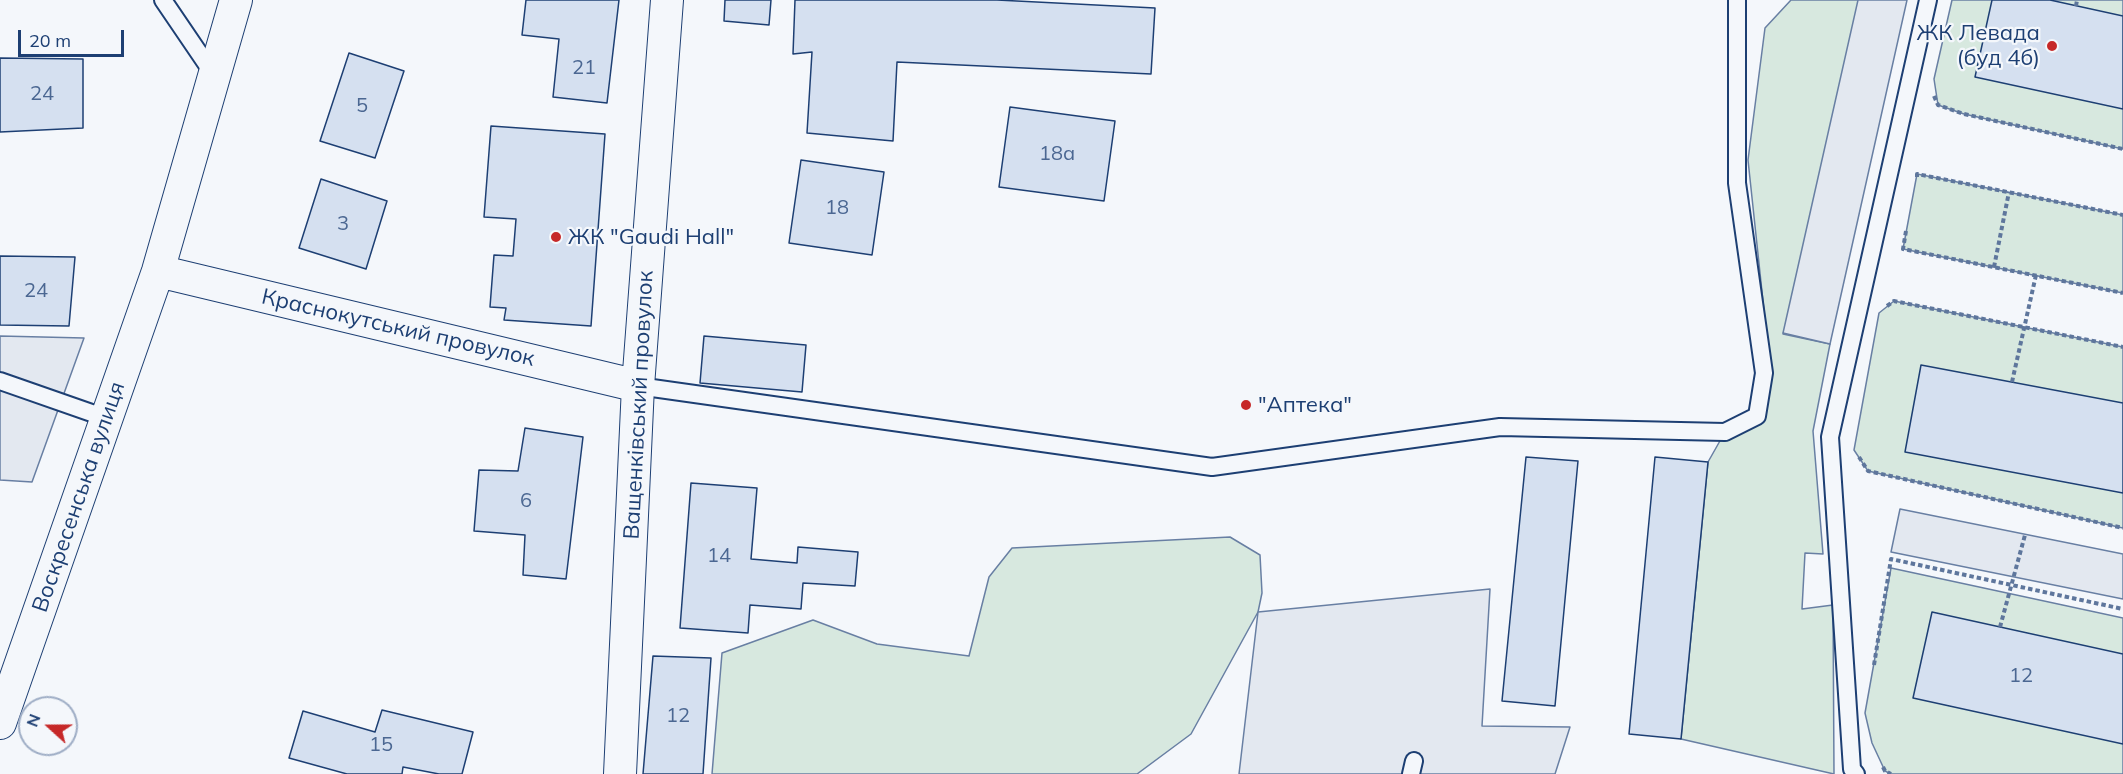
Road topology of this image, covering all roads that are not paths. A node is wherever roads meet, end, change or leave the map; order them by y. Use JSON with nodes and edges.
{"nodes":[{"id":1,"x":163,"y":0,"type":"edge"},
{"id":2,"x":236,"y":0,"type":"edge"},
{"id":3,"x":667,"y":0,"type":"edge"},
{"id":4,"x":1737,"y":0,"type":"edge"},
{"id":5,"x":1928,"y":0,"type":"edge"},
{"id":6,"x":214,"y":75,"type":"junction"},
{"id":7,"x":158,"y":270,"type":"junction"},
{"id":8,"x":0,"y":381,"type":"edge"},
{"id":9,"x":638,"y":386,"type":"junction"},
{"id":10,"x":106,"y":418,"type":"junction"},
{"id":11,"x":0,"y":723,"type":"edge"},
{"id":12,"x":620,"y":774,"type":"edge"},
{"id":13,"x":1856,"y":774,"type":"edge"}],
"edges":[{"from":1,"to":6,"type":"lane"},
{"from":2,"to":6,"type":"street","name":"Воскресенська вулиця"},
{"from":3,"to":9,"type":"street","name":"Ващенківський провулок"},
{"from":4,"to":9,"type":"lane"},
{"from":5,"to":13,"type":"lane"},
{"from":6,"to":7,"type":"street","name":"Воскресенська вулиця"},
{"from":7,"to":9,"type":"street","name":"Краснокутський провулок"},
{"from":7,"to":10,"type":"street","name":"Воскресенська вулиця"},
{"from":8,"to":10,"type":"lane"},
{"from":9,"to":12,"type":"street","name":"Ващенківський провулок"},
{"from":10,"to":11,"type":"street","name":"Воскресенська вулиця"}]}
